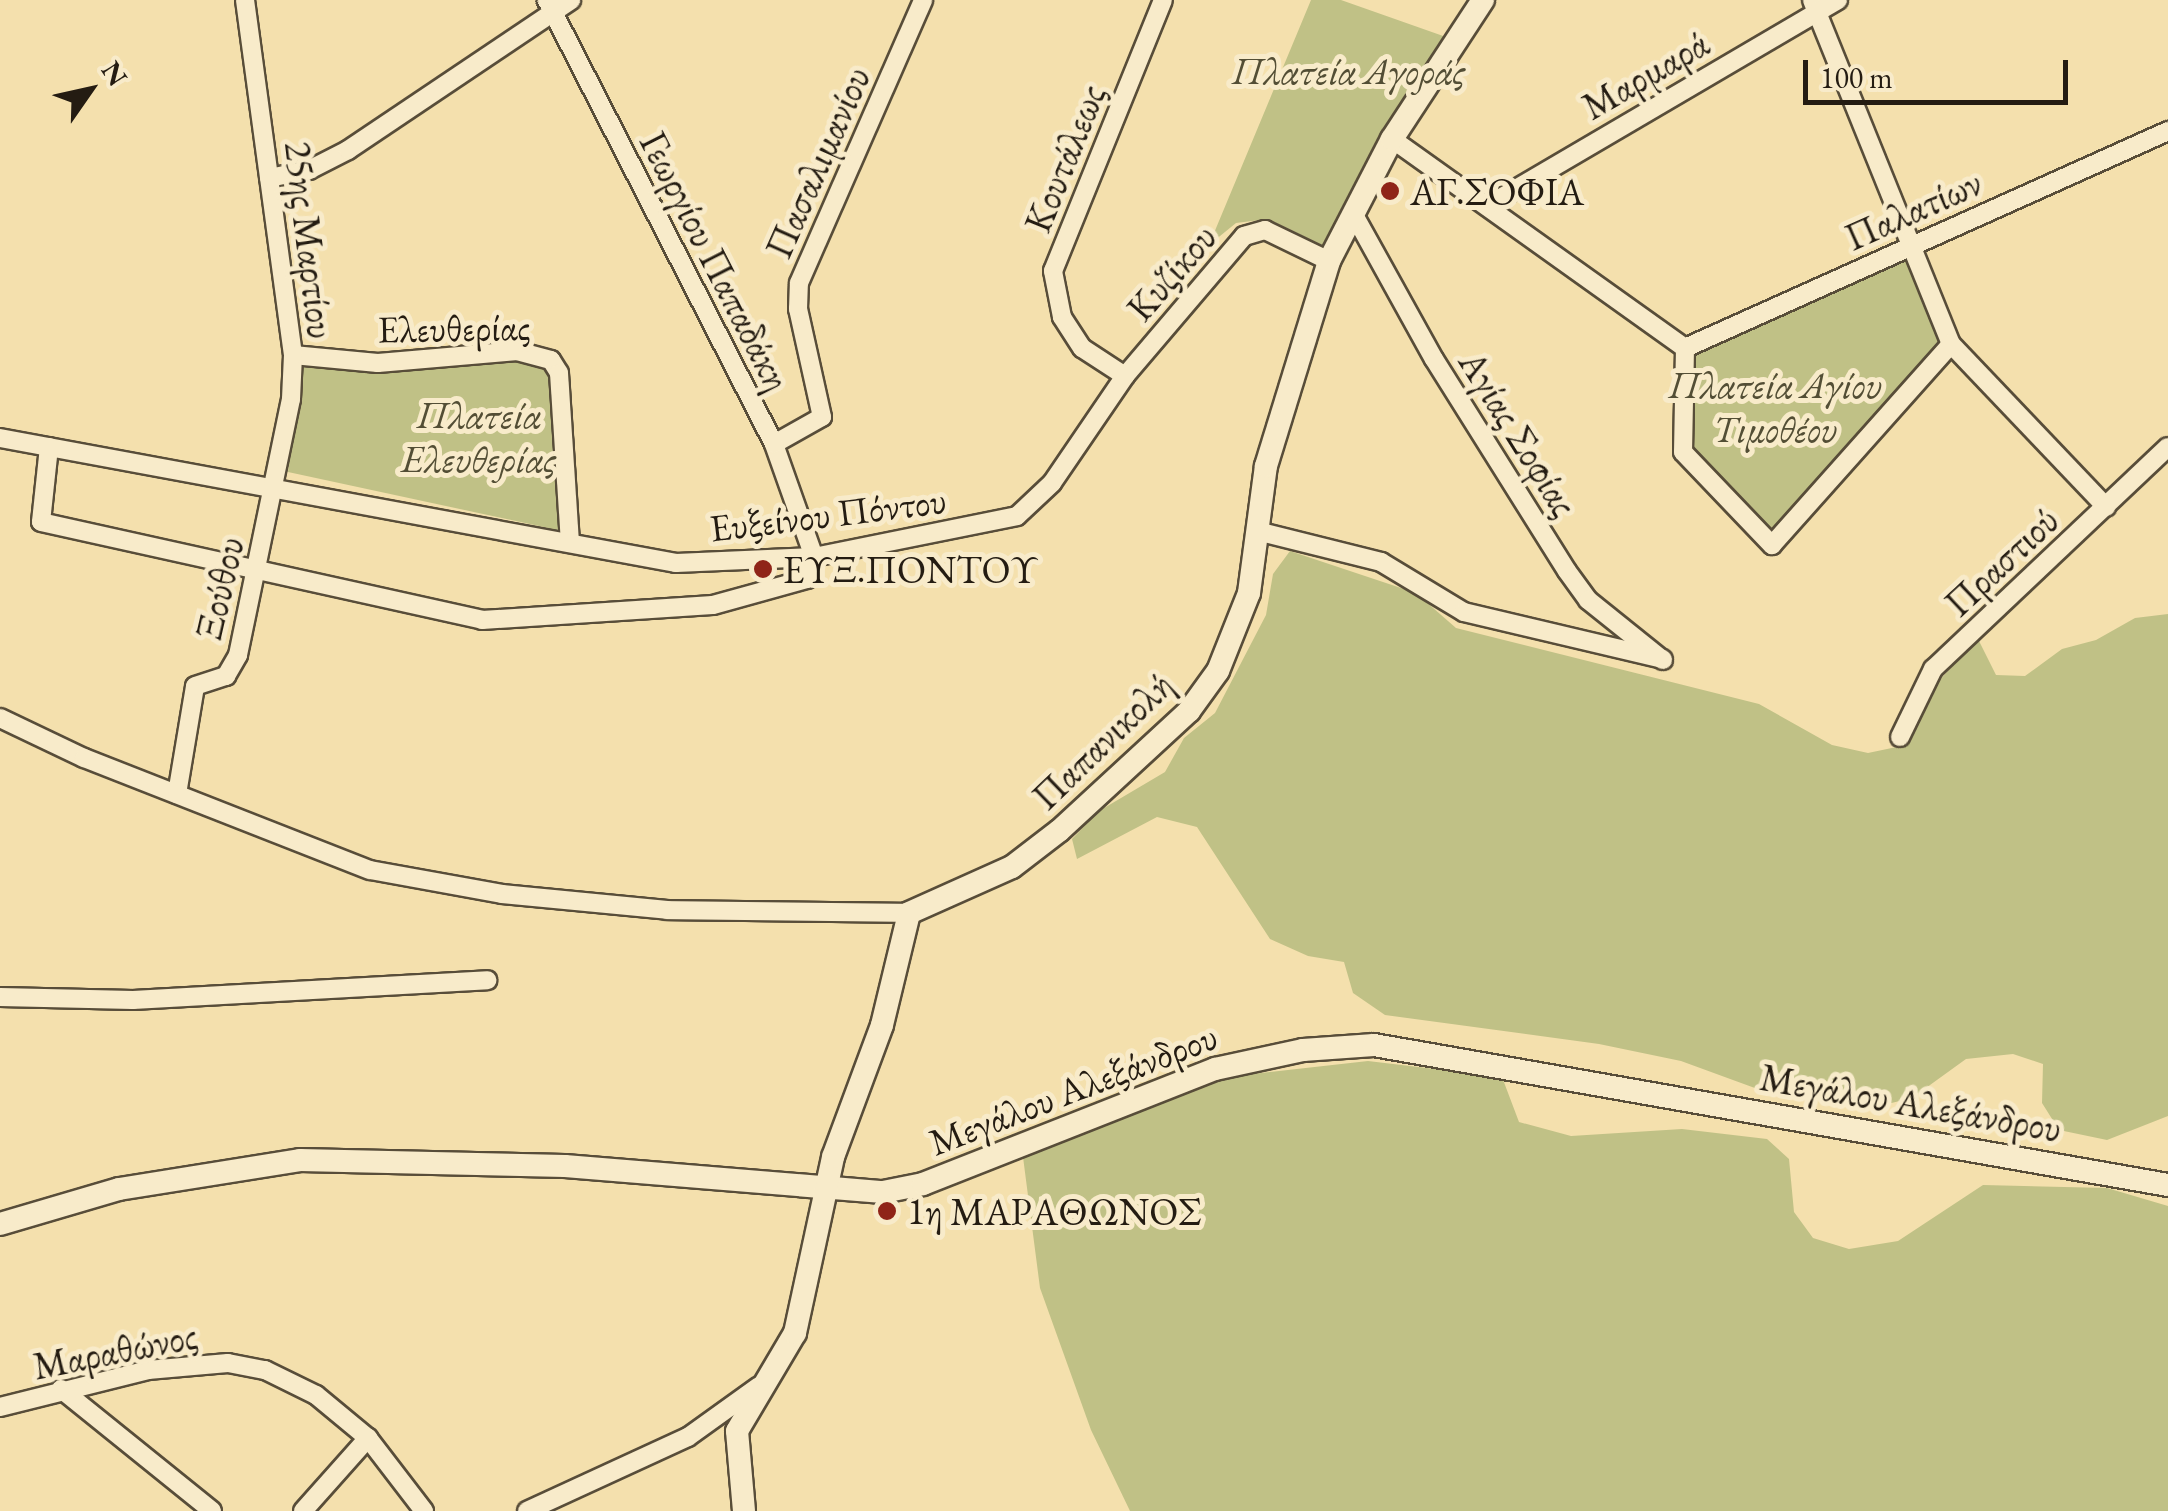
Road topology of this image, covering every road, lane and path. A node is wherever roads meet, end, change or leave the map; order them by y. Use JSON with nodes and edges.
{"nodes":[{"id":1,"x":246,"y":0,"type":"edge"},
{"id":2,"x":571,"y":0,"type":"edge"},
{"id":3,"x":923,"y":0,"type":"edge"},
{"id":4,"x":1163,"y":0,"type":"edge"},
{"id":5,"x":1482,"y":0,"type":"edge"},
{"id":6,"x":1838,"y":0,"type":"edge"},
{"id":7,"x":1814,"y":5,"type":"edge"},
{"id":8,"x":550,"y":6,"type":"edge"},
{"id":9,"x":2168,"y":131,"type":"edge"},
{"id":10,"x":1392,"y":138,"type":"junction"},
{"id":11,"x":270,"y":178,"type":"junction"},
{"id":12,"x":1487,"y":206,"type":"junction"},
{"id":13,"x":1353,"y":213,"type":"junction"},
{"id":14,"x":1910,"y":246,"type":"junction"},
{"id":15,"x":1329,"y":262,"type":"junction"},
{"id":16,"x":1951,"y":344,"type":"junction"},
{"id":17,"x":1685,"y":348,"type":"junction"},
{"id":18,"x":294,"y":355,"type":"junction"},
{"id":19,"x":1125,"y":376,"type":"junction"},
{"id":20,"x":0,"y":438,"type":"edge"},
{"id":21,"x":774,"y":444,"type":"junction"},
{"id":22,"x":49,"y":447,"type":"junction"},
{"id":23,"x":2168,"y":447,"type":"edge"},
{"id":24,"x":275,"y":488,"type":"junction"},
{"id":25,"x":2106,"y":507,"type":"junction"},
{"id":26,"x":1261,"y":532,"type":"junction"},
{"id":27,"x":570,"y":541,"type":"junction"},
{"id":28,"x":814,"y":557,"type":"junction"},
{"id":29,"x":258,"y":572,"type":"junction"},
{"id":30,"x":0,"y":718,"type":"edge"},
{"id":31,"x":1900,"y":736,"type":"dead end"},
{"id":32,"x":177,"y":794,"type":"junction"},
{"id":33,"x":909,"y":913,"type":"junction"},
{"id":34,"x":487,"y":980,"type":"dead end"},
{"id":35,"x":0,"y":997,"type":"edge"},
{"id":36,"x":2168,"y":1185,"type":"edge"},
{"id":37,"x":826,"y":1192,"type":"junction"},
{"id":38,"x":0,"y":1224,"type":"edge"},
{"id":39,"x":770,"y":1377,"type":"junction"},
{"id":40,"x":61,"y":1389,"type":"junction"},
{"id":41,"x":0,"y":1407,"type":"edge"},
{"id":42,"x":368,"y":1438,"type":"junction"},
{"id":43,"x":212,"y":1511,"type":"edge"},
{"id":44,"x":303,"y":1511,"type":"edge"},
{"id":45,"x":424,"y":1511,"type":"edge"},
{"id":46,"x":527,"y":1511,"type":"edge"},
{"id":47,"x":744,"y":1511,"type":"edge"}],
"edges":[{"from":1,"to":11,"type":"street","name":"25ης Μαρτίου"},
{"from":2,"to":8,"type":"street"},
{"from":3,"to":21,"type":"street","name":"Πασαλιμανίου"},
{"from":4,"to":19,"type":"street","name":"Κουτάλεως"},
{"from":5,"to":10,"type":"street","name":"Παπανικολή"},
{"from":6,"to":7,"type":"street","name":"Μαρμαρά"},
{"from":7,"to":12,"type":"street","name":"Μαρμαρά"},
{"from":7,"to":14,"type":"street"},
{"from":8,"to":11,"type":"street"},
{"from":8,"to":21,"type":"street","name":"Γεωργίου Παπαδάκη"},
{"from":9,"to":14,"type":"street","name":"Παλατίων"},
{"from":10,"to":12,"type":"street"},
{"from":10,"to":13,"type":"street","name":"Παπανικολή"},
{"from":11,"to":18,"type":"street","name":"25ης Μαρτίου"},
{"from":12,"to":17,"type":"street"},
{"from":13,"to":15,"type":"street","name":"Παπανικολή"},
{"from":13,"to":26,"type":"street","name":"Αγίας Σοφίας"},
{"from":14,"to":16,"type":"street"},
{"from":14,"to":17,"type":"street","name":"Παλατίων"},
{"from":15,"to":19,"type":"street","name":"Κυζίκου"},
{"from":15,"to":26,"type":"street","name":"Παπανικολή"},
{"from":16,"to":17,"type":"street"},
{"from":16,"to":25,"type":"street"},
{"from":18,"to":24,"type":"street","name":"25ης Μαρτίου"},
{"from":18,"to":27,"type":"street","name":"Ελευθερίας"},
{"from":19,"to":28,"type":"street","name":"Ευξείνου Πόντου"},
{"from":20,"to":22,"type":"street","name":"Ευξείνου Πόντου"},
{"from":21,"to":28,"type":"street","name":"Γεωργίου Παπαδάκη"},
{"from":22,"to":24,"type":"street","name":"Ευξείνου Πόντου"},
{"from":22,"to":29,"type":"street"},
{"from":23,"to":25,"type":"street","name":"Πραστιού"},
{"from":24,"to":27,"type":"street","name":"Ευξείνου Πόντου"},
{"from":24,"to":29,"type":"street","name":"Ξούθου"},
{"from":25,"to":31,"type":"street","name":"Πραστιού"},
{"from":26,"to":33,"type":"street","name":"Παπανικολή"},
{"from":27,"to":28,"type":"street","name":"Ευξείνου Πόντου"},
{"from":28,"to":29,"type":"street"},
{"from":29,"to":32,"type":"street","name":"Ξούθου"},
{"from":30,"to":32,"type":"street"},
{"from":32,"to":33,"type":"street"},
{"from":33,"to":37,"type":"street"},
{"from":34,"to":35,"type":"street"},
{"from":36,"to":37,"type":"street","name":"Μεγάλου Αλεξάνδρου"},
{"from":37,"to":38,"type":"street","name":"Μεγάλου Αλεξάνδρου"},
{"from":37,"to":39,"type":"street"},
{"from":39,"to":46,"type":"street"},
{"from":39,"to":47,"type":"street"},
{"from":40,"to":41,"type":"street","name":"Μαραθώνος"},
{"from":40,"to":42,"type":"street","name":"Μαραθώνος"},
{"from":40,"to":43,"type":"street"},
{"from":42,"to":44,"type":"street"},
{"from":42,"to":45,"type":"street","name":"Μαραθώνος"}]}
